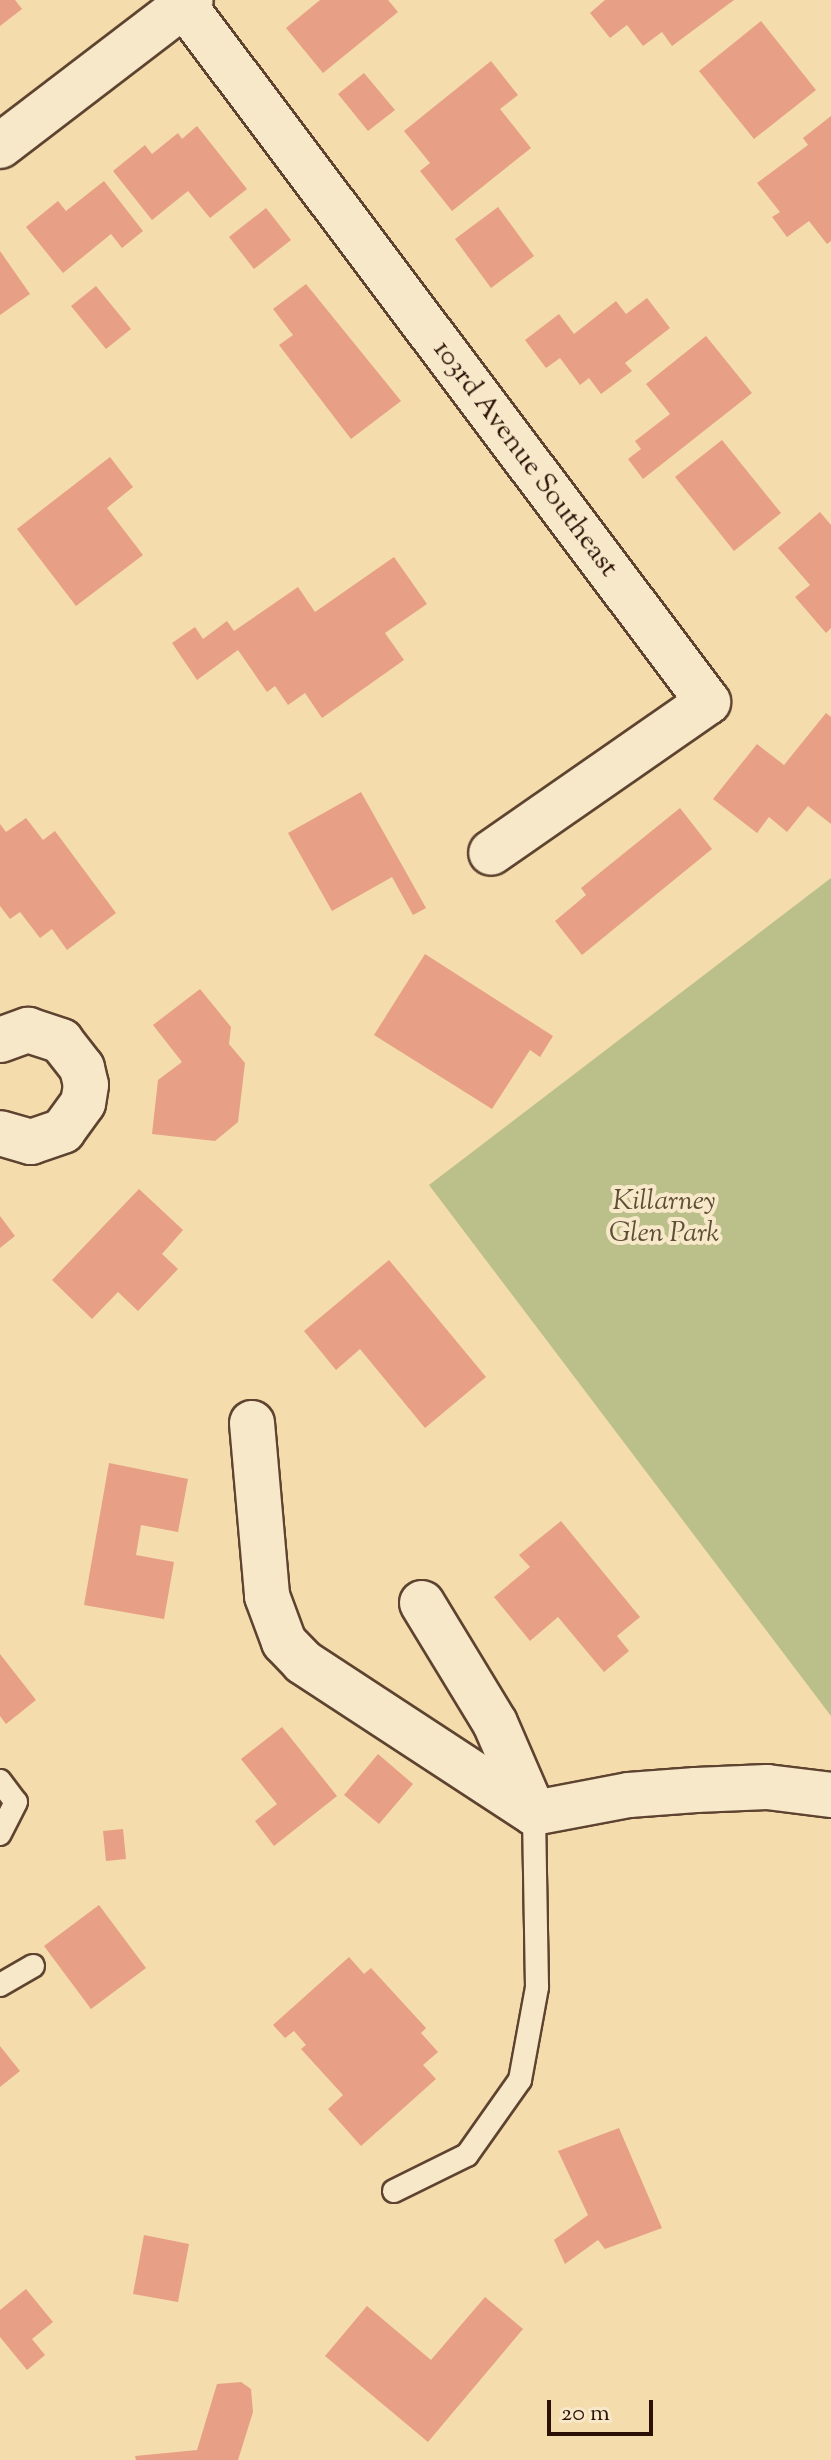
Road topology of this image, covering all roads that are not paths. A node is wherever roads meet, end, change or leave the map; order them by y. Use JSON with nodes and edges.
{"nodes":[{"id":1,"x":188,"y":3,"type":"edge"},
{"id":2,"x":0,"y":146,"type":"edge"},
{"id":3,"x":491,"y":853,"type":"dead end"},
{"id":4,"x":0,"y":1040,"type":"edge"},
{"id":5,"x":0,"y":1133,"type":"edge"},
{"id":6,"x":252,"y":1423,"type":"dead end"},
{"id":7,"x":422,"y":1603,"type":"dead end"},
{"id":8,"x":0,"y":1781,"type":"edge"},
{"id":9,"x":831,"y":1795,"type":"edge"},
{"id":10,"x":534,"y":1813,"type":"junction"},
{"id":11,"x":0,"y":1834,"type":"edge"},
{"id":12,"x":33,"y":1966,"type":"dead end"},
{"id":13,"x":0,"y":1985,"type":"edge"},
{"id":14,"x":394,"y":2191,"type":"dead end"}],
"edges":[{"from":1,"to":2,"type":"street"},
{"from":1,"to":3,"type":"street","name":"103rd Avenue Southeast"},
{"from":4,"to":5,"type":"street"},
{"from":6,"to":10,"type":"street"},
{"from":7,"to":10,"type":"street"},
{"from":8,"to":11,"type":"lane"},
{"from":9,"to":10,"type":"street"},
{"from":10,"to":14,"type":"lane"},
{"from":12,"to":13,"type":"lane"}]}
